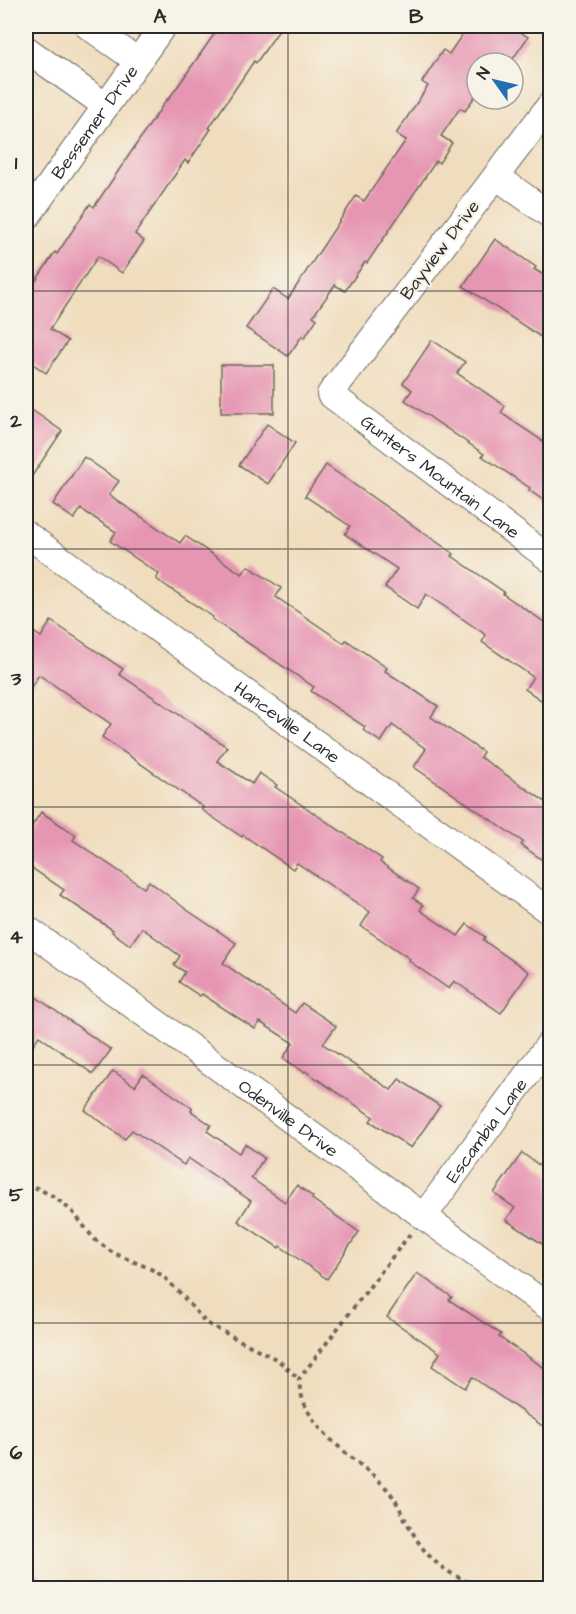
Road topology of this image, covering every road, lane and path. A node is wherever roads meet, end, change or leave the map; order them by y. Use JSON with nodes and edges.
{"nodes":[{"id":1,"x":88,"y":26,"type":"edge"},
{"id":2,"x":163,"y":26,"type":"edge"},
{"id":3,"x":26,"y":49,"type":"edge"},
{"id":4,"x":138,"y":61,"type":"junction"},
{"id":5,"x":550,"y":105,"type":"edge"},
{"id":6,"x":106,"y":106,"type":"junction"},
{"id":7,"x":496,"y":176,"type":"junction"},
{"id":8,"x":550,"y":215,"type":"edge"},
{"id":9,"x":26,"y":218,"type":"edge"},
{"id":10,"x":330,"y":394,"type":"joint"},
{"id":11,"x":26,"y":534,"type":"edge"},
{"id":12,"x":550,"y":559,"type":"edge"},
{"id":13,"x":550,"y":912,"type":"edge"},
{"id":14,"x":26,"y":928,"type":"edge"},
{"id":15,"x":550,"y":1043,"type":"edge"},
{"id":16,"x":26,"y":1183,"type":"edge"},
{"id":17,"x":417,"y":1225,"type":"junction"},
{"id":18,"x":550,"y":1308,"type":"edge"},
{"id":19,"x":299,"y":1379,"type":"junction"},
{"id":20,"x":482,"y":1588,"type":"edge"}],
"edges":[{"from":1,"to":4,"type":"street"},
{"from":2,"to":4,"type":"street","name":"Bessemer Drive"},
{"from":3,"to":6,"type":"street"},
{"from":4,"to":6,"type":"street","name":"Bessemer Drive"},
{"from":5,"to":7,"type":"street","name":"Bayview Drive"},
{"from":6,"to":9,"type":"street","name":"Bessemer Drive"},
{"from":7,"to":8,"type":"street"},
{"from":7,"to":10,"type":"street","name":"Bayview Drive"},
{"from":10,"to":12,"type":"street","name":"Gunters Mountain Lane"},
{"from":11,"to":13,"type":"street","name":"Hanceville Lane"},
{"from":14,"to":17,"type":"street","name":"Odenville Drive"},
{"from":15,"to":17,"type":"street","name":"Escambia Lane"},
{"from":16,"to":19,"type":"path"},
{"from":17,"to":18,"type":"street","name":"Odenville Drive"},
{"from":17,"to":19,"type":"path"},
{"from":19,"to":20,"type":"path"}]}
